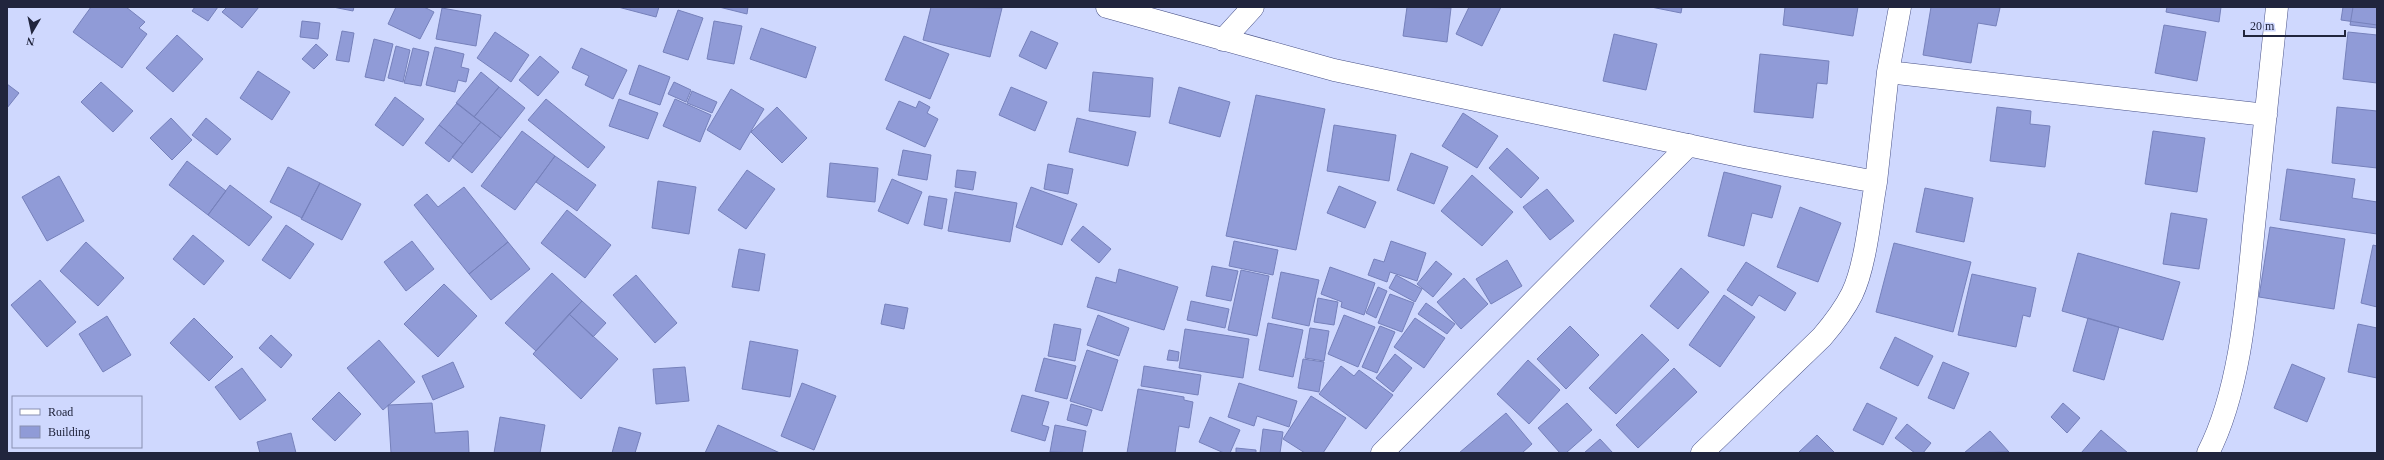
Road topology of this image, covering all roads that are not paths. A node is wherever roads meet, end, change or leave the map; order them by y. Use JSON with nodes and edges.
{"nodes":[{"id":1,"x":1107,"y":7,"type":"edge"},
{"id":2,"x":1253,"y":7,"type":"edge"},
{"id":3,"x":1900,"y":7,"type":"edge"},
{"id":4,"x":2277,"y":7,"type":"edge"},
{"id":5,"x":1223,"y":40,"type":"junction"},
{"id":6,"x":1888,"y":72,"type":"junction"},
{"id":7,"x":2266,"y":114,"type":"junction"},
{"id":8,"x":1689,"y":145,"type":"junction"},
{"id":9,"x":1876,"y":182,"type":"junction"},
{"id":10,"x":1382,"y":453,"type":"edge"},
{"id":11,"x":1702,"y":453,"type":"edge"},
{"id":12,"x":2208,"y":453,"type":"edge"}],
"edges":[{"from":1,"to":5,"type":"street"},
{"from":2,"to":5,"type":"street"},
{"from":3,"to":6,"type":"street"},
{"from":4,"to":7,"type":"street"},
{"from":5,"to":8,"type":"street"},
{"from":6,"to":7,"type":"street"},
{"from":6,"to":9,"type":"street"},
{"from":7,"to":12,"type":"street"},
{"from":8,"to":9,"type":"street"},
{"from":8,"to":10,"type":"street"},
{"from":9,"to":11,"type":"street"}]}
